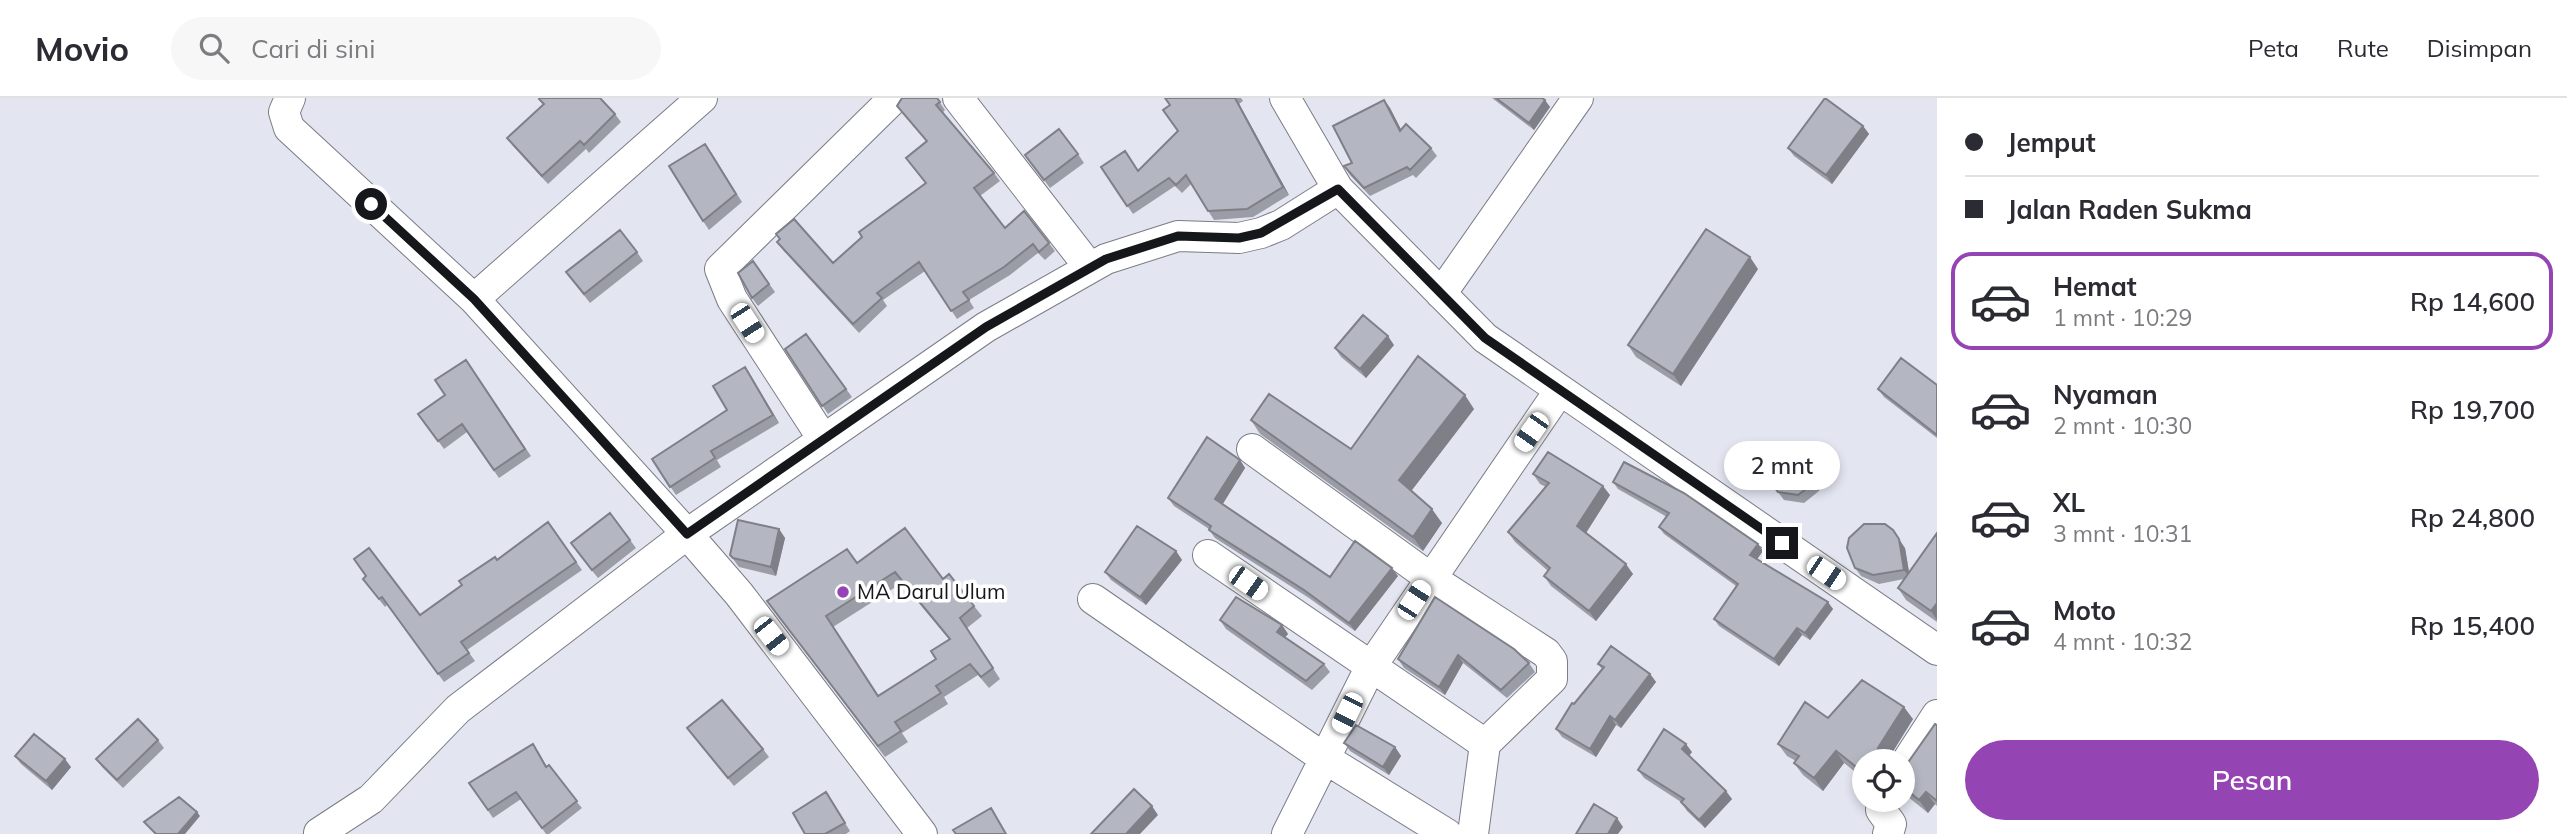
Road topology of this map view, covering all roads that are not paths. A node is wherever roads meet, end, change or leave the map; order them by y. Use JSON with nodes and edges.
{"nodes":[{"id":1,"x":290,"y":98,"type":"edge"},
{"id":2,"x":702,"y":98,"type":"edge"},
{"id":3,"x":894,"y":98,"type":"edge"},
{"id":4,"x":958,"y":98,"type":"edge"},
{"id":5,"x":1285,"y":98,"type":"edge"},
{"id":6,"x":1578,"y":98,"type":"edge"},
{"id":7,"x":1338,"y":189,"type":"junction"},
{"id":8,"x":1090,"y":268,"type":"junction"},
{"id":9,"x":1441,"y":293,"type":"junction"},
{"id":10,"x":474,"y":299,"type":"junction"},
{"id":11,"x":1560,"y":390,"type":"junction"},
{"id":12,"x":823,"y":439,"type":"junction"},
{"id":13,"x":1252,"y":449,"type":"dead end"},
{"id":14,"x":687,"y":534,"type":"junction"},
{"id":15,"x":1208,"y":555,"type":"dead end"},
{"id":16,"x":1429,"y":577,"type":"junction"},
{"id":17,"x":1093,"y":599,"type":"dead end"},
{"id":18,"x":1937,"y":650,"type":"edge"},
{"id":19,"x":1370,"y":668,"type":"junction"},
{"id":20,"x":1937,"y":715,"type":"edge"},
{"id":21,"x":1485,"y":744,"type":"junction"},
{"id":22,"x":1915,"y":749,"type":"edge"},
{"id":23,"x":1324,"y":758,"type":"junction"},
{"id":24,"x":1882,"y":812,"type":"edge"},
{"id":25,"x":319,"y":833,"type":"edge"},
{"id":26,"x":922,"y":834,"type":"edge"},
{"id":27,"x":1287,"y":834,"type":"edge"},
{"id":28,"x":1447,"y":834,"type":"edge"},
{"id":29,"x":1473,"y":834,"type":"edge"},
{"id":30,"x":1888,"y":834,"type":"edge"}],
"edges":[{"from":1,"to":10,"type":"street"},
{"from":2,"to":10,"type":"street"},
{"from":3,"to":12,"type":"street"},
{"from":4,"to":8,"type":"street"},
{"from":5,"to":7,"type":"street"},
{"from":6,"to":9,"type":"street"},
{"from":7,"to":8,"type":"street"},
{"from":7,"to":9,"type":"street"},
{"from":8,"to":12,"type":"street"},
{"from":9,"to":11,"type":"street"},
{"from":10,"to":14,"type":"street"},
{"from":11,"to":16,"type":"street"},
{"from":11,"to":18,"type":"street"},
{"from":12,"to":14,"type":"street"},
{"from":13,"to":16,"type":"street"},
{"from":14,"to":25,"type":"street"},
{"from":14,"to":26,"type":"street"},
{"from":15,"to":19,"type":"street"},
{"from":16,"to":19,"type":"street"},
{"from":16,"to":21,"type":"street"},
{"from":17,"to":23,"type":"street"},
{"from":19,"to":21,"type":"street"},
{"from":19,"to":23,"type":"street"},
{"from":20,"to":22,"type":"street"},
{"from":21,"to":29,"type":"street"},
{"from":23,"to":27,"type":"street"},
{"from":23,"to":28,"type":"street"},
{"from":24,"to":30,"type":"street"}]}
